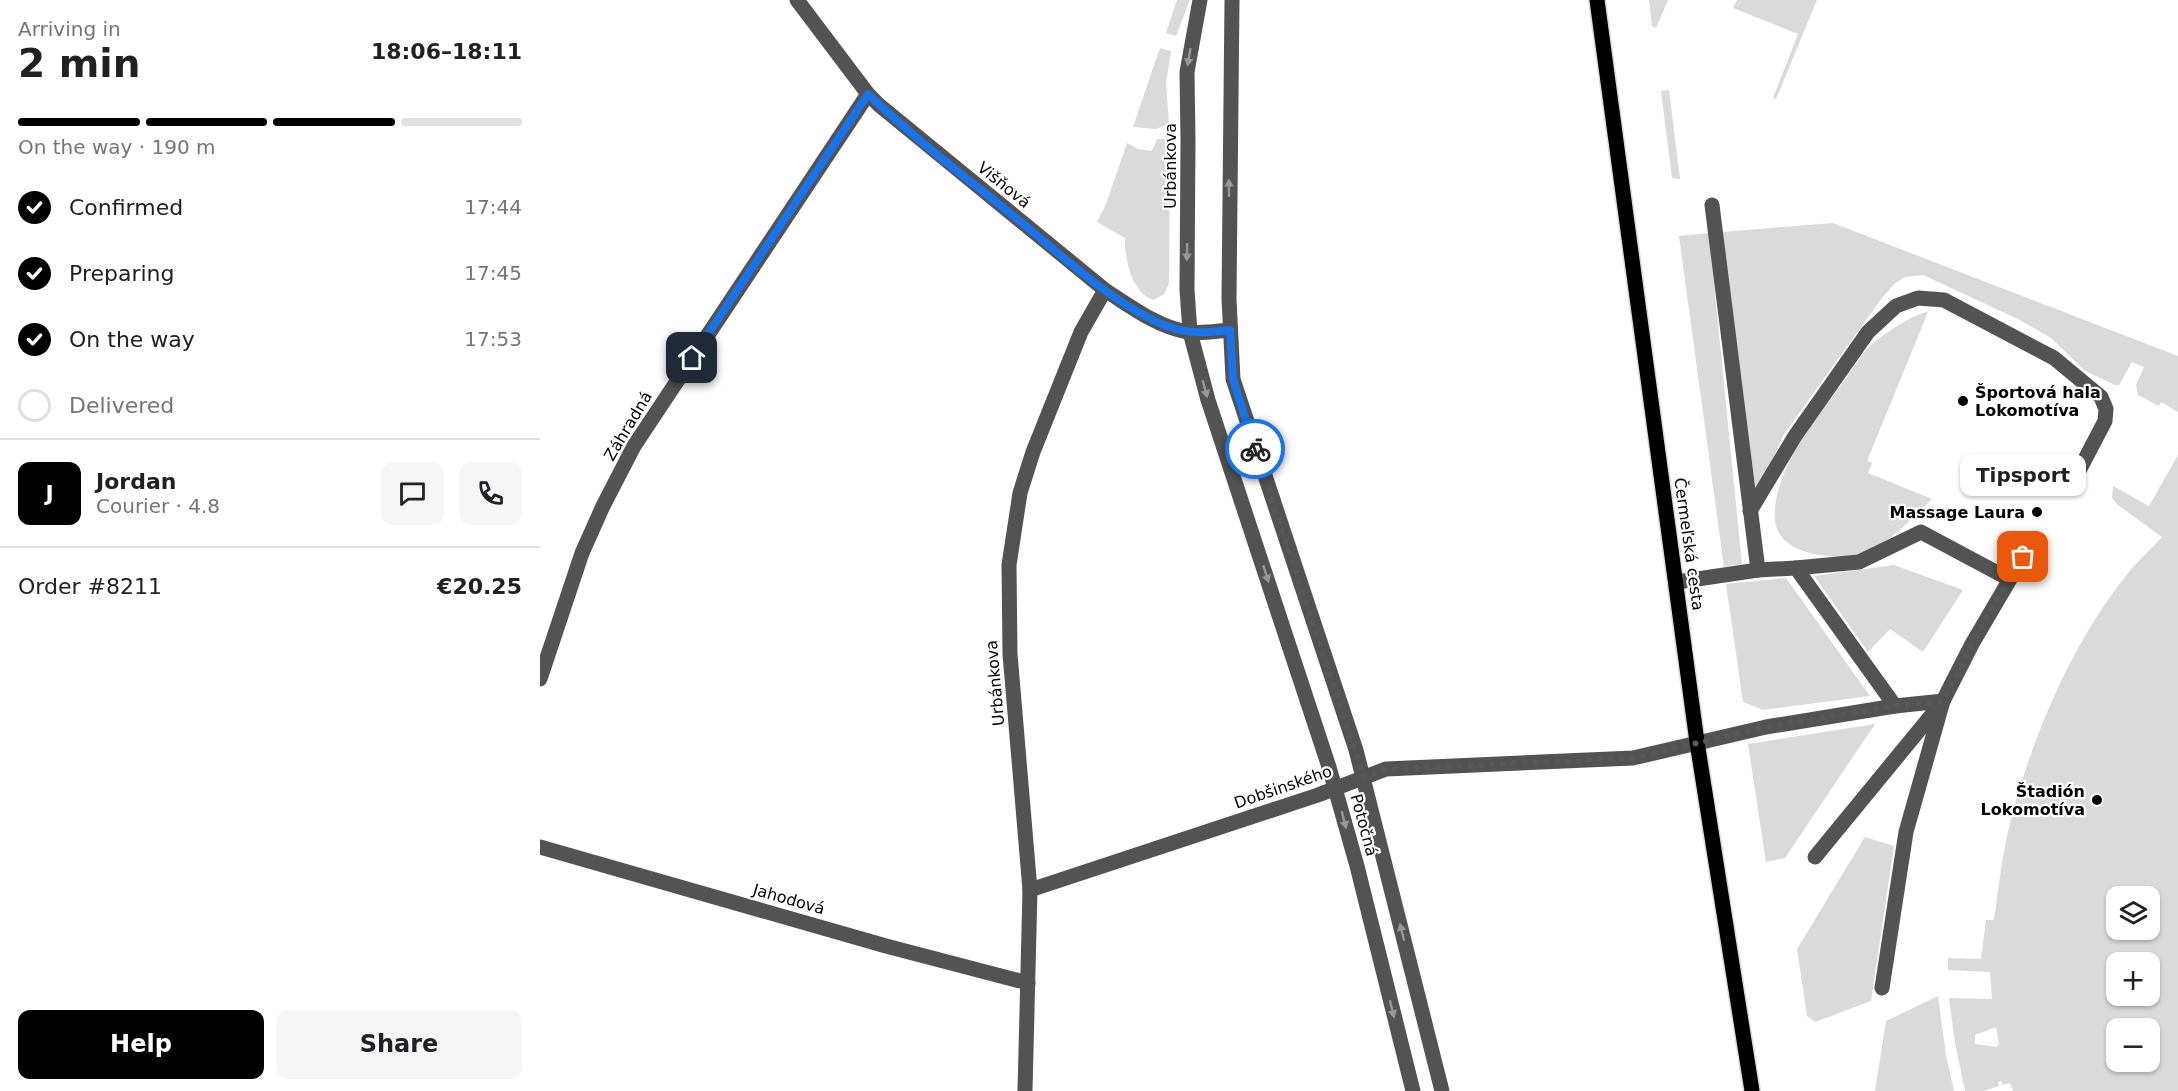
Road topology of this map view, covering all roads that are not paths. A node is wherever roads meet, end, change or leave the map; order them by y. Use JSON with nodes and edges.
{"nodes":[{"id":1,"x":797,"y":0,"type":"edge"},
{"id":2,"x":1200,"y":0,"type":"edge"},
{"id":3,"x":1232,"y":0,"type":"edge"},
{"id":4,"x":1597,"y":0,"type":"edge"},
{"id":5,"x":868,"y":94,"type":"junction"},
{"id":6,"x":1712,"y":205,"type":"dead end"},
{"id":7,"x":1105,"y":290,"type":"junction"},
{"id":8,"x":1230,"y":330,"type":"junction"},
{"id":9,"x":1190,"y":332,"type":"junction"},
{"id":10,"x":2072,"y":484,"type":"dead end"},
{"id":11,"x":1750,"y":511,"type":"junction"},
{"id":12,"x":2023,"y":557,"type":"dead end"},
{"id":13,"x":1796,"y":568,"type":"junction"},
{"id":14,"x":1758,"y":570,"type":"junction"},
{"id":15,"x":2009,"y":579,"type":"junction"},
{"id":16,"x":1677,"y":582,"type":"junction"},
{"id":17,"x":540,"y":679,"type":"edge"},
{"id":18,"x":1943,"y":701,"type":"junction"},
{"id":19,"x":1895,"y":706,"type":"junction"},
{"id":20,"x":1697,"y":742,"type":"junction"},
{"id":21,"x":1364,"y":777,"type":"junction"},
{"id":22,"x":1335,"y":788,"type":"junction"},
{"id":23,"x":540,"y":847,"type":"edge"},
{"id":24,"x":1815,"y":857,"type":"dead end"},
{"id":25,"x":1030,"y":890,"type":"junction"},
{"id":26,"x":1028,"y":983,"type":"junction"},
{"id":27,"x":1882,"y":988,"type":"dead end"},
{"id":28,"x":1025,"y":1091,"type":"edge"},
{"id":29,"x":1413,"y":1091,"type":"edge"},
{"id":30,"x":1442,"y":1091,"type":"edge"},
{"id":31,"x":1752,"y":1091,"type":"edge"}],
"edges":[{"from":1,"to":5,"type":"street","name":"Višňová"},
{"from":2,"to":9,"type":"street","name":"Urbánkova","one_way":true},
{"from":8,"to":3,"type":"street","one_way":true},
{"from":4,"to":16,"type":"main road","name":"Čermeľská cesta"},
{"from":5,"to":7,"type":"street","name":"Višňová"},
{"from":5,"to":17,"type":"street","name":"Záhradná"},
{"from":6,"to":11,"type":"street"},
{"from":7,"to":9,"type":"street","name":"Višňová"},
{"from":7,"to":25,"type":"street","name":"Urbánkova"},
{"from":8,"to":9,"type":"street","name":"Višňová"},
{"from":8,"to":21,"type":"street","name":"Potočná"},
{"from":9,"to":22,"type":"street","name":"Potočná","one_way":true},
{"from":10,"to":11,"type":"street"},
{"from":11,"to":14,"type":"street"},
{"from":12,"to":15,"type":"street"},
{"from":13,"to":14,"type":"street"},
{"from":13,"to":15,"type":"street"},
{"from":13,"to":19,"type":"street"},
{"from":14,"to":16,"type":"street"},
{"from":15,"to":18,"type":"street"},
{"from":16,"to":20,"type":"main road","name":"Čermeľská cesta"},
{"from":18,"to":19,"type":"street","name":"Dobšinského"},
{"from":18,"to":24,"type":"street"},
{"from":18,"to":27,"type":"street"},
{"from":19,"to":20,"type":"street","name":"Dobšinského"},
{"from":20,"to":21,"type":"street","name":"Dobšinského"},
{"from":20,"to":31,"type":"main road","name":"Čermeľská cesta"},
{"from":21,"to":22,"type":"street","name":"Dobšinského"},
{"from":30,"to":21,"type":"street","name":"Potočná","one_way":true},
{"from":22,"to":25,"type":"street","name":"Dobšinského"},
{"from":22,"to":29,"type":"street","name":"Potočná","one_way":true},
{"from":23,"to":26,"type":"street","name":"Jahodová"},
{"from":25,"to":26,"type":"street","name":"Urbánkova"},
{"from":26,"to":28,"type":"street","name":"Urbánkova"}]}
